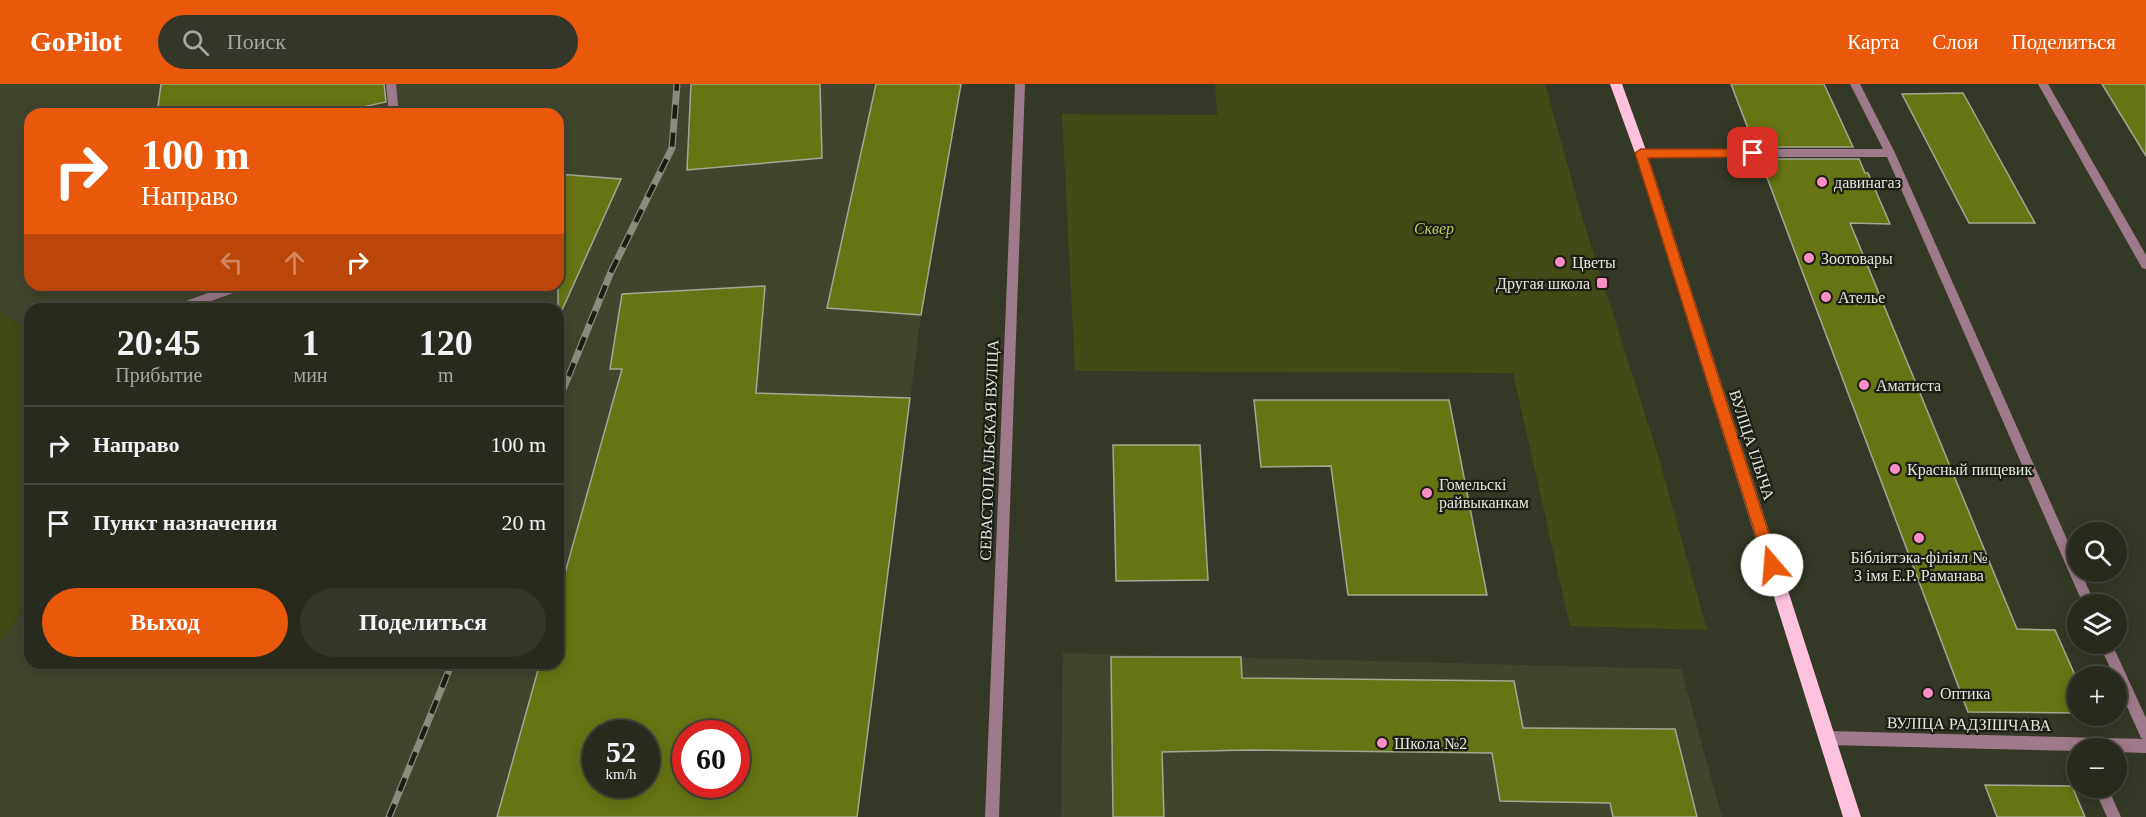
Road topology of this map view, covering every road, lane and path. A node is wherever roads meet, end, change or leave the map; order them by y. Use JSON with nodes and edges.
{"nodes":[{"id":1,"x":391,"y":84,"type":"edge"},
{"id":2,"x":1020,"y":84,"type":"edge"},
{"id":3,"x":1616,"y":84,"type":"edge"},
{"id":4,"x":1855,"y":84,"type":"edge"},
{"id":5,"x":2043,"y":84,"type":"edge"},
{"id":6,"x":393,"y":108,"type":"edge"},
{"id":7,"x":1641,"y":153,"type":"junction"},
{"id":8,"x":1890,"y":153,"type":"junction"},
{"id":9,"x":2146,"y":265,"type":"edge"},
{"id":10,"x":226,"y":291,"type":"edge"},
{"id":11,"x":193,"y":303,"type":"edge"},
{"id":12,"x":2085,"y":594,"type":"edge"},
{"id":13,"x":2110,"y":654,"type":"edge"},
{"id":14,"x":2146,"y":733,"type":"edge"},
{"id":15,"x":1828,"y":738,"type":"junction"},
{"id":16,"x":2067,"y":746,"type":"edge"},
{"id":17,"x":2127,"y":746,"type":"edge"},
{"id":18,"x":2146,"y":746,"type":"edge"},
{"id":19,"x":2105,"y":798,"type":"edge"},
{"id":20,"x":992,"y":817,"type":"edge"},
{"id":21,"x":1852,"y":817,"type":"edge"},
{"id":22,"x":2114,"y":817,"type":"edge"}],
"edges":[{"from":1,"to":6,"type":"street"},
{"from":2,"to":20,"type":"street","name":"СЕВАСТОПАЛЬСКАЯ ВУЛІЦА"},
{"from":3,"to":7,"type":"main road","name":"ВУЛІЦА ІЛЬІЧА"},
{"from":4,"to":8,"type":"street"},
{"from":5,"to":9,"type":"street"},
{"from":7,"to":8,"type":"street"},
{"from":7,"to":15,"type":"main road","name":"ВУЛІЦА ІЛЬІЧА"},
{"from":8,"to":12,"type":"street"},
{"from":10,"to":11,"type":"street"},
{"from":13,"to":14,"type":"street"},
{"from":15,"to":16,"type":"street","name":"ВУЛІЦА РАДЗІШЧАВА"},
{"from":15,"to":21,"type":"main road","name":"ВУЛІЦА ІЛЬІЧА"},
{"from":17,"to":18,"type":"street","name":"ВУЛІЦА РАДЗІШЧАВА"},
{"from":19,"to":22,"type":"street"}]}
